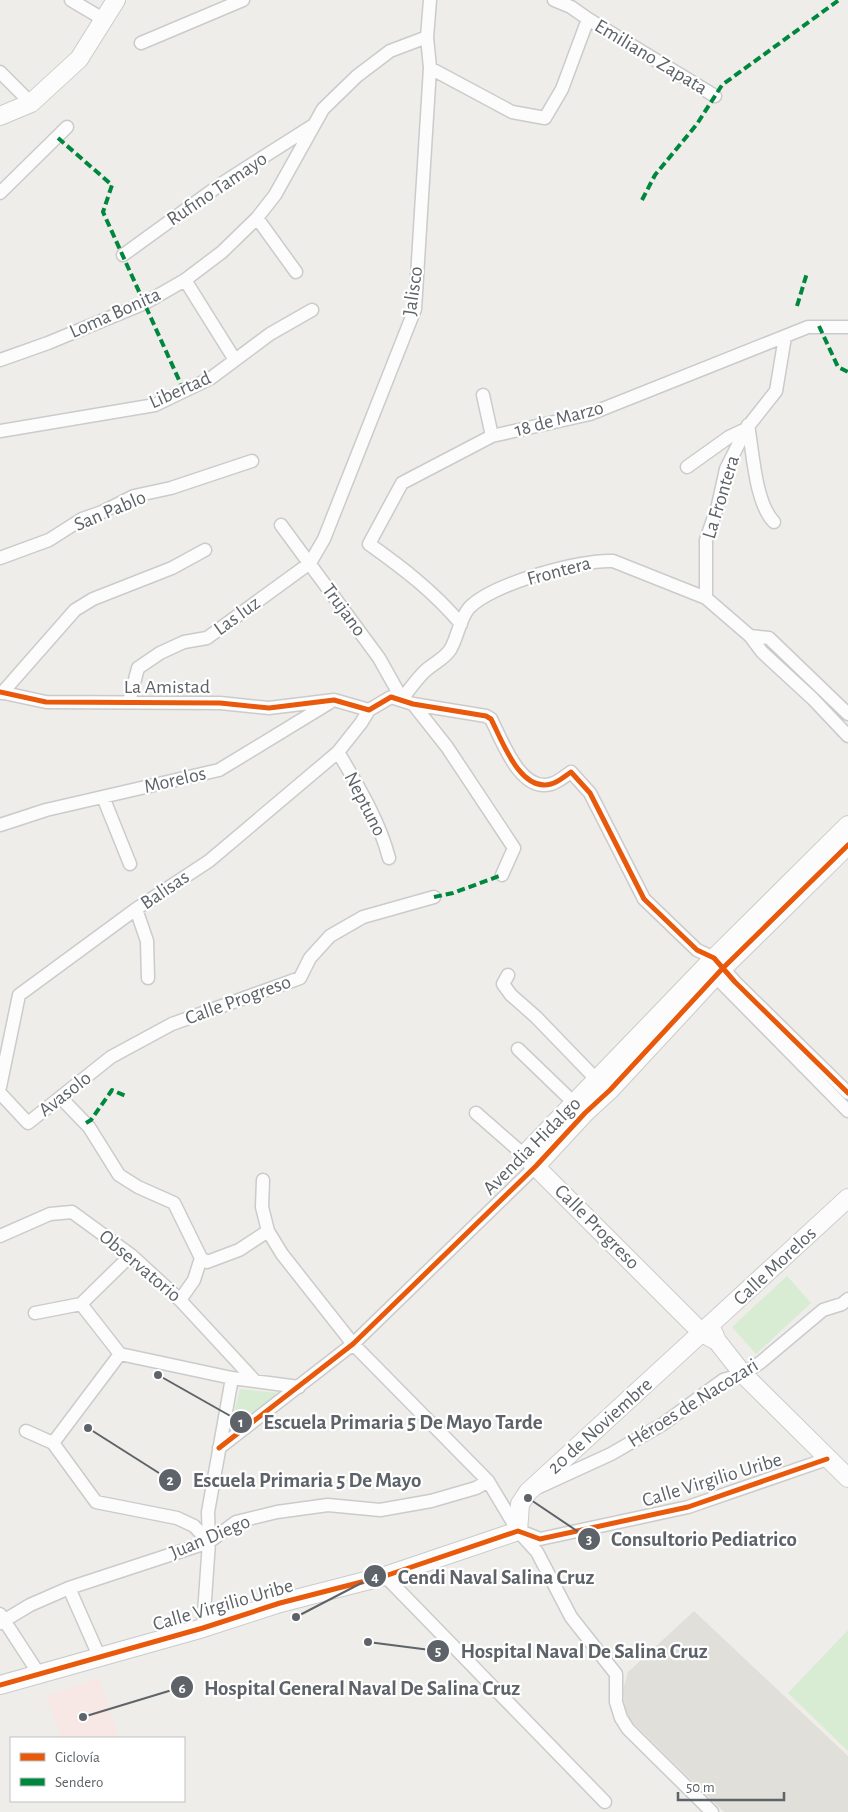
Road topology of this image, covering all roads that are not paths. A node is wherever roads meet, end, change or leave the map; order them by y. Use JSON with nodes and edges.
{"nodes":[{"id":1,"x":71,"y":0,"type":"edge"},
{"id":2,"x":116,"y":0,"type":"edge"},
{"id":3,"x":243,"y":0,"type":"edge"},
{"id":4,"x":430,"y":0,"type":"edge"},
{"id":5,"x":554,"y":0,"type":"edge"},
{"id":6,"x":588,"y":19,"type":"junction"},
{"id":7,"x":99,"y":25,"type":"junction"},
{"id":8,"x":427,"y":37,"type":"junction"},
{"id":9,"x":141,"y":44,"type":"dead end"},
{"id":10,"x":430,"y":68,"type":"junction"},
{"id":11,"x":0,"y":72,"type":"edge"},
{"id":12,"x":715,"y":96,"type":"dead end"},
{"id":13,"x":31,"y":103,"type":"junction"},
{"id":14,"x":0,"y":116,"type":"edge"},
{"id":15,"x":312,"y":126,"type":"junction"},
{"id":16,"x":67,"y":127,"type":"dead end"},
{"id":17,"x":0,"y":193,"type":"edge"},
{"id":18,"x":257,"y":218,"type":"junction"},
{"id":19,"x":123,"y":255,"type":"dead end"},
{"id":20,"x":296,"y":272,"type":"dead end"},
{"id":21,"x":185,"y":280,"type":"junction"},
{"id":22,"x":312,"y":310,"type":"dead end"},
{"id":23,"x":848,"y":327,"type":"edge"},
{"id":24,"x":785,"y":337,"type":"junction"},
{"id":25,"x":0,"y":360,"type":"edge"},
{"id":26,"x":235,"y":360,"type":"junction"},
{"id":27,"x":483,"y":395,"type":"dead end"},
{"id":28,"x":747,"y":427,"type":"junction"},
{"id":29,"x":0,"y":431,"type":"edge"},
{"id":30,"x":492,"y":436,"type":"junction"},
{"id":31,"x":252,"y":461,"type":"dead end"},
{"id":32,"x":687,"y":467,"type":"dead end"},
{"id":33,"x":774,"y":522,"type":"dead end"},
{"id":34,"x":281,"y":525,"type":"dead end"},
{"id":35,"x":205,"y":550,"type":"dead end"},
{"id":36,"x":0,"y":558,"type":"edge"},
{"id":37,"x":310,"y":563,"type":"junction"},
{"id":38,"x":706,"y":598,"type":"junction"},
{"id":39,"x":461,"y":624,"type":"junction"},
{"id":40,"x":750,"y":636,"type":"junction"},
{"id":41,"x":1,"y":692,"type":"edge"},
{"id":42,"x":334,"y":700,"type":"junction"},
{"id":43,"x":129,"y":702,"type":"junction"},
{"id":44,"x":407,"y":702,"type":"junction"},
{"id":45,"x":368,"y":710,"type":"junction"},
{"id":46,"x":848,"y":714,"type":"edge"},
{"id":47,"x":848,"y":736,"type":"edge"},
{"id":48,"x":338,"y":752,"type":"junction"},
{"id":49,"x":103,"y":797,"type":"junction"},
{"id":50,"x":848,"y":825,"type":"edge"},
{"id":51,"x":0,"y":826,"type":"edge"},
{"id":52,"x":848,"y":845,"type":"edge"},
{"id":53,"x":388,"y":858,"type":"dead end"},
{"id":54,"x":130,"y":864,"type":"dead end"},
{"id":55,"x":502,"y":875,"type":"dead end"},
{"id":56,"x":434,"y":897,"type":"dead end"},
{"id":57,"x":136,"y":909,"type":"junction"},
{"id":58,"x":714,"y":967,"type":"junction"},
{"id":59,"x":508,"y":976,"type":"dead end"},
{"id":60,"x":148,"y":978,"type":"dead end"},
{"id":61,"x":518,"y":1049,"type":"dead end"},
{"id":62,"x":111,"y":1058,"type":"joint"},
{"id":63,"x":597,"y":1080,"type":"junction"},
{"id":64,"x":0,"y":1087,"type":"edge"},
{"id":65,"x":0,"y":1093,"type":"edge"},
{"id":66,"x":848,"y":1093,"type":"edge"},
{"id":67,"x":61,"y":1098,"type":"junction"},
{"id":68,"x":573,"y":1102,"type":"junction"},
{"id":69,"x":848,"y":1111,"type":"edge"},
{"id":70,"x":476,"y":1113,"type":"dead end"},
{"id":71,"x":534,"y":1156,"type":"junction"},
{"id":72,"x":263,"y":1180,"type":"dead end"},
{"id":73,"x":848,"y":1198,"type":"edge"},
{"id":74,"x":268,"y":1231,"type":"junction"},
{"id":75,"x":0,"y":1236,"type":"edge"},
{"id":76,"x":131,"y":1255,"type":"junction"},
{"id":77,"x":201,"y":1258,"type":"junction"},
{"id":78,"x":848,"y":1299,"type":"edge"},
{"id":79,"x":180,"y":1300,"type":"junction"},
{"id":80,"x":81,"y":1304,"type":"junction"},
{"id":81,"x":35,"y":1313,"type":"dead end"},
{"id":82,"x":710,"y":1333,"type":"junction"},
{"id":83,"x":353,"y":1344,"type":"junction"},
{"id":84,"x":120,"y":1354,"type":"junction"},
{"id":85,"x":743,"y":1374,"type":"junction"},
{"id":86,"x":232,"y":1378,"type":"junction"},
{"id":87,"x":255,"y":1381,"type":"junction"},
{"id":88,"x":299,"y":1387,"type":"junction"},
{"id":89,"x":26,"y":1431,"type":"dead end"},
{"id":90,"x":53,"y":1443,"type":"junction"},
{"id":91,"x":219,"y":1448,"type":"junction"},
{"id":92,"x":843,"y":1470,"type":"edge"},
{"id":93,"x":488,"y":1481,"type":"junction"},
{"id":94,"x":528,"y":1492,"type":"junction"},
{"id":95,"x":518,"y":1530,"type":"junction"},
{"id":96,"x":209,"y":1542,"type":"junction"},
{"id":97,"x":385,"y":1576,"type":"junction"},
{"id":98,"x":69,"y":1588,"type":"junction"},
{"id":99,"x":1,"y":1620,"type":"edge"},
{"id":100,"x":203,"y":1628,"type":"junction"},
{"id":101,"x":99,"y":1656,"type":"junction"},
{"id":102,"x":39,"y":1674,"type":"junction"},
{"id":103,"x":0,"y":1685,"type":"edge"},
{"id":104,"x":604,"y":1802,"type":"dead end"},
{"id":105,"x":712,"y":1812,"type":"edge"}],
"edges":[{"from":1,"to":7,"type":"street"},
{"from":2,"to":7,"type":"street"},
{"from":3,"to":9,"type":"street"},
{"from":4,"to":8,"type":"street","name":"Jalisco"},
{"from":5,"to":6,"type":"street","name":"Emiliano Zapata"},
{"from":6,"to":10,"type":"street"},
{"from":6,"to":12,"type":"street","name":"Emiliano Zapata"},
{"from":7,"to":13,"type":"street"},
{"from":8,"to":10,"type":"street","name":"Jalisco"},
{"from":8,"to":15,"type":"street"},
{"from":10,"to":37,"type":"street","name":"Jalisco"},
{"from":11,"to":13,"type":"street"},
{"from":13,"to":14,"type":"street"},
{"from":15,"to":18,"type":"street","name":"Loma Bonita"},
{"from":15,"to":19,"type":"street","name":"Rufino Tamayo"},
{"from":16,"to":17,"type":"street"},
{"from":18,"to":20,"type":"street"},
{"from":18,"to":21,"type":"street","name":"Loma Bonita"},
{"from":21,"to":25,"type":"street","name":"Loma Bonita"},
{"from":21,"to":26,"type":"street"},
{"from":22,"to":26,"type":"street","name":"Libertad"},
{"from":23,"to":24,"type":"street","name":"18 de Marzo"},
{"from":24,"to":28,"type":"street"},
{"from":24,"to":30,"type":"street","name":"18 de Marzo"},
{"from":26,"to":29,"type":"street","name":"Libertad"},
{"from":27,"to":30,"type":"street"},
{"from":28,"to":32,"type":"street"},
{"from":28,"to":33,"type":"street"},
{"from":28,"to":38,"type":"street","name":"La Frontera"},
{"from":30,"to":39,"type":"street","name":"18 de Marzo"},
{"from":31,"to":36,"type":"street","name":"San Pablo"},
{"from":34,"to":37,"type":"street","name":"Trujano"},
{"from":35,"to":41,"type":"street"},
{"from":37,"to":43,"type":"street","name":"Las luz"},
{"from":37,"to":44,"type":"street","name":"Trujano"},
{"from":38,"to":39,"type":"street","name":"Frontera"},
{"from":38,"to":40,"type":"street","name":"Frontera"},
{"from":39,"to":44,"type":"street","name":"Frontera"},
{"from":40,"to":46,"type":"street","name":"Frontera"},
{"from":40,"to":47,"type":"street","name":"Frontera"},
{"from":41,"to":43,"type":"street","name":"La Amistad"},
{"from":42,"to":43,"type":"street","name":"La Amistad"},
{"from":42,"to":45,"type":"street"},
{"from":42,"to":49,"type":"street","name":"Morelos"},
{"from":44,"to":45,"type":"street"},
{"from":44,"to":55,"type":"street","name":"Trujano"},
{"from":44,"to":58,"type":"street"},
{"from":45,"to":48,"type":"street","name":"Balisas"},
{"from":48,"to":53,"type":"street","name":"Neptuno"},
{"from":48,"to":57,"type":"street","name":"Balisas"},
{"from":49,"to":51,"type":"street","name":"Morelos"},
{"from":49,"to":54,"type":"street"},
{"from":50,"to":58,"type":"street","name":"Avendia Hidalgo"},
{"from":52,"to":58,"type":"street","name":"Avendia Hidalgo"},
{"from":56,"to":62,"type":"street","name":"Calle Progreso"},
{"from":57,"to":60,"type":"street"},
{"from":57,"to":64,"type":"street","name":"Balisas"},
{"from":58,"to":63,"type":"street","name":"Avendia Hidalgo"},
{"from":58,"to":66,"type":"street"},
{"from":58,"to":69,"type":"street"},
{"from":58,"to":71,"type":"street","name":"Avendia Hidalgo"},
{"from":59,"to":63,"type":"street"},
{"from":61,"to":68,"type":"street"},
{"from":62,"to":67,"type":"street","name":"Avasolo"},
{"from":63,"to":68,"type":"street","name":"Avendia Hidalgo"},
{"from":65,"to":67,"type":"street","name":"Avasolo"},
{"from":67,"to":77,"type":"street"},
{"from":68,"to":71,"type":"street","name":"Avendia Hidalgo"},
{"from":70,"to":71,"type":"street","name":"Calle Progreso"},
{"from":71,"to":82,"type":"street","name":"Calle Progreso"},
{"from":71,"to":83,"type":"street","name":"Avendia Hidalgo"},
{"from":72,"to":74,"type":"street"},
{"from":73,"to":82,"type":"street","name":"Calle Morelos"},
{"from":74,"to":77,"type":"street"},
{"from":74,"to":83,"type":"street"},
{"from":75,"to":76,"type":"street","name":"Observatorio"},
{"from":76,"to":79,"type":"street","name":"Observatorio"},
{"from":76,"to":80,"type":"street"},
{"from":77,"to":79,"type":"street"},
{"from":78,"to":85,"type":"street","name":"Héroes de Nacozari"},
{"from":79,"to":87,"type":"street","name":"Observatorio"},
{"from":80,"to":81,"type":"street"},
{"from":80,"to":84,"type":"street"},
{"from":82,"to":85,"type":"street","name":"Calle Progreso"},
{"from":82,"to":94,"type":"street","name":"20 de Noviembre"},
{"from":83,"to":88,"type":"street","name":"Avendia Hidalgo"},
{"from":83,"to":93,"type":"street"},
{"from":84,"to":86,"type":"street"},
{"from":84,"to":90,"type":"street"},
{"from":85,"to":92,"type":"street","name":"Calle Progreso"},
{"from":85,"to":94,"type":"street","name":"Héroes de Nacozari"},
{"from":86,"to":87,"type":"street"},
{"from":86,"to":91,"type":"street"},
{"from":87,"to":88,"type":"street"},
{"from":88,"to":91,"type":"street","name":"Avendia Hidalgo"},
{"from":89,"to":90,"type":"street"},
{"from":90,"to":96,"type":"street"},
{"from":91,"to":96,"type":"street"},
{"from":92,"to":95,"type":"street","name":"Calle Virgilio Uribe"},
{"from":93,"to":95,"type":"street"},
{"from":93,"to":96,"type":"street","name":"Juan Diego"},
{"from":94,"to":95,"type":"street","name":"20 de Noviembre"},
{"from":95,"to":97,"type":"street","name":"Calle Virgilio Uribe"},
{"from":95,"to":105,"type":"street"},
{"from":96,"to":98,"type":"street","name":"Juan Diego"},
{"from":96,"to":100,"type":"street"},
{"from":97,"to":100,"type":"street","name":"Calle Virgilio Uribe"},
{"from":97,"to":104,"type":"street"},
{"from":98,"to":99,"type":"street","name":"Juan Diego"},
{"from":98,"to":101,"type":"street"},
{"from":99,"to":102,"type":"street"},
{"from":100,"to":101,"type":"street","name":"Calle Virgilio Uribe"},
{"from":101,"to":102,"type":"street","name":"Calle Virgilio Uribe"},
{"from":102,"to":103,"type":"street","name":"Calle Virgilio Uribe"}]}
